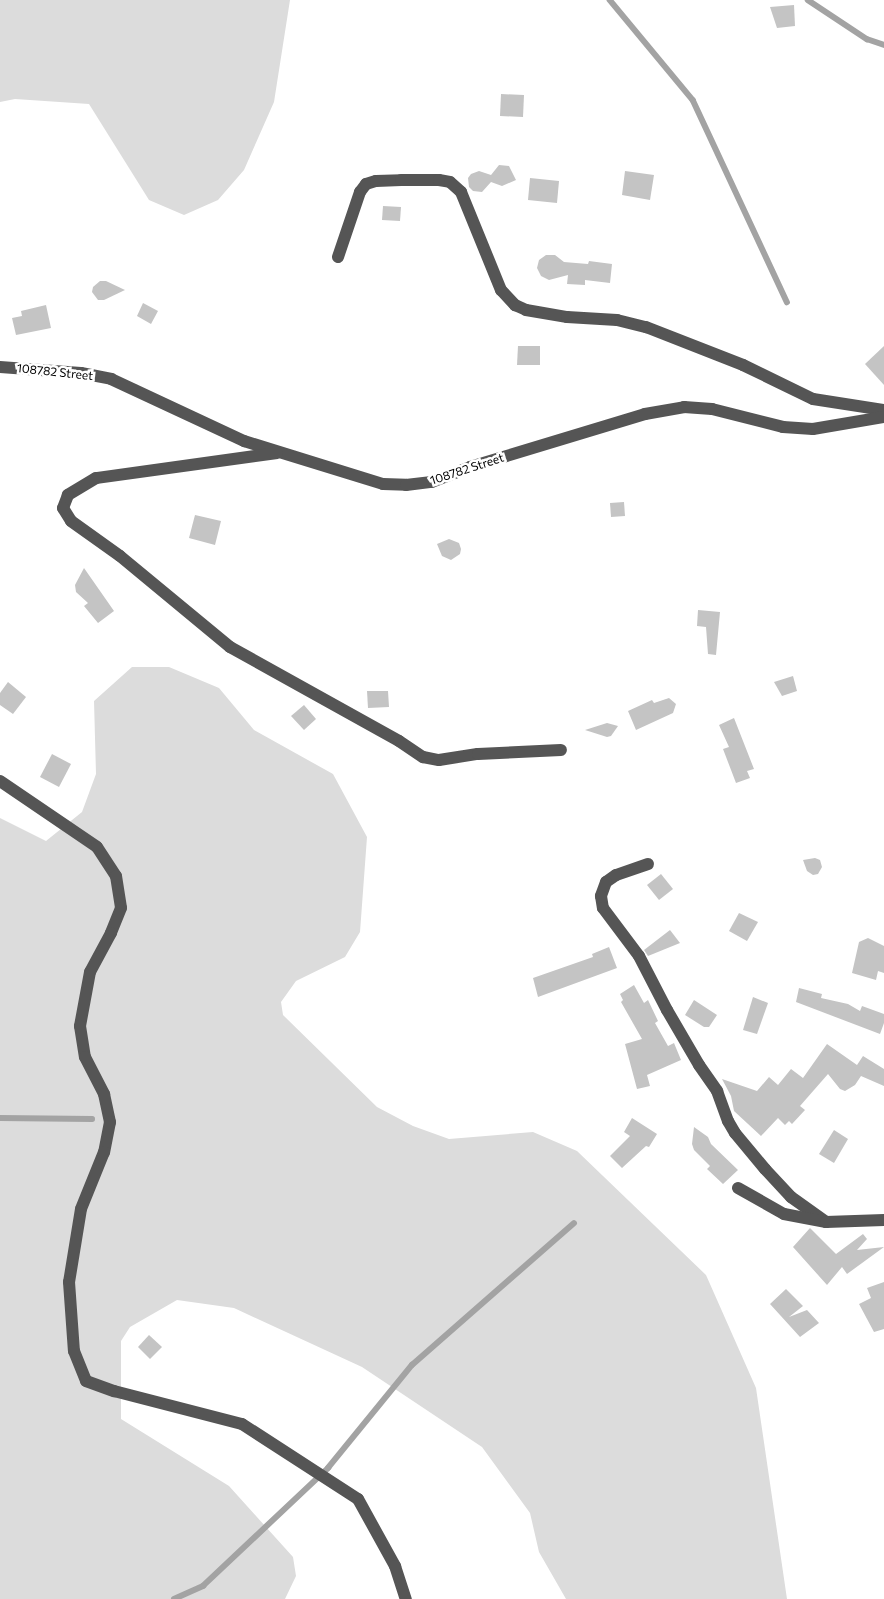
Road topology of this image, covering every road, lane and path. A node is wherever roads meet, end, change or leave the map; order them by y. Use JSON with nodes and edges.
{"nodes":[{"id":1,"x":338,"y":257,"type":"dead end"},
{"id":2,"x":0,"y":367,"type":"edge"},
{"id":3,"x":884,"y":410,"type":"edge"},
{"id":4,"x":884,"y":417,"type":"edge"},
{"id":5,"x":279,"y":452,"type":"junction"},
{"id":6,"x":561,"y":750,"type":"dead end"},
{"id":7,"x":0,"y":781,"type":"edge"},
{"id":8,"x":648,"y":864,"type":"dead end"},
{"id":9,"x":738,"y":1188,"type":"dead end"},
{"id":10,"x":884,"y":1220,"type":"edge"},
{"id":11,"x":826,"y":1222,"type":"junction"},
{"id":12,"x":406,"y":1599,"type":"edge"}],
"edges":[{"from":1,"to":3,"type":"street"},
{"from":2,"to":5,"type":"street","name":"108782 Street"},
{"from":4,"to":5,"type":"street","name":"108782 Street"},
{"from":5,"to":6,"type":"street"},
{"from":7,"to":12,"type":"street"},
{"from":8,"to":11,"type":"street"},
{"from":9,"to":11,"type":"street"},
{"from":10,"to":11,"type":"street"}]}
